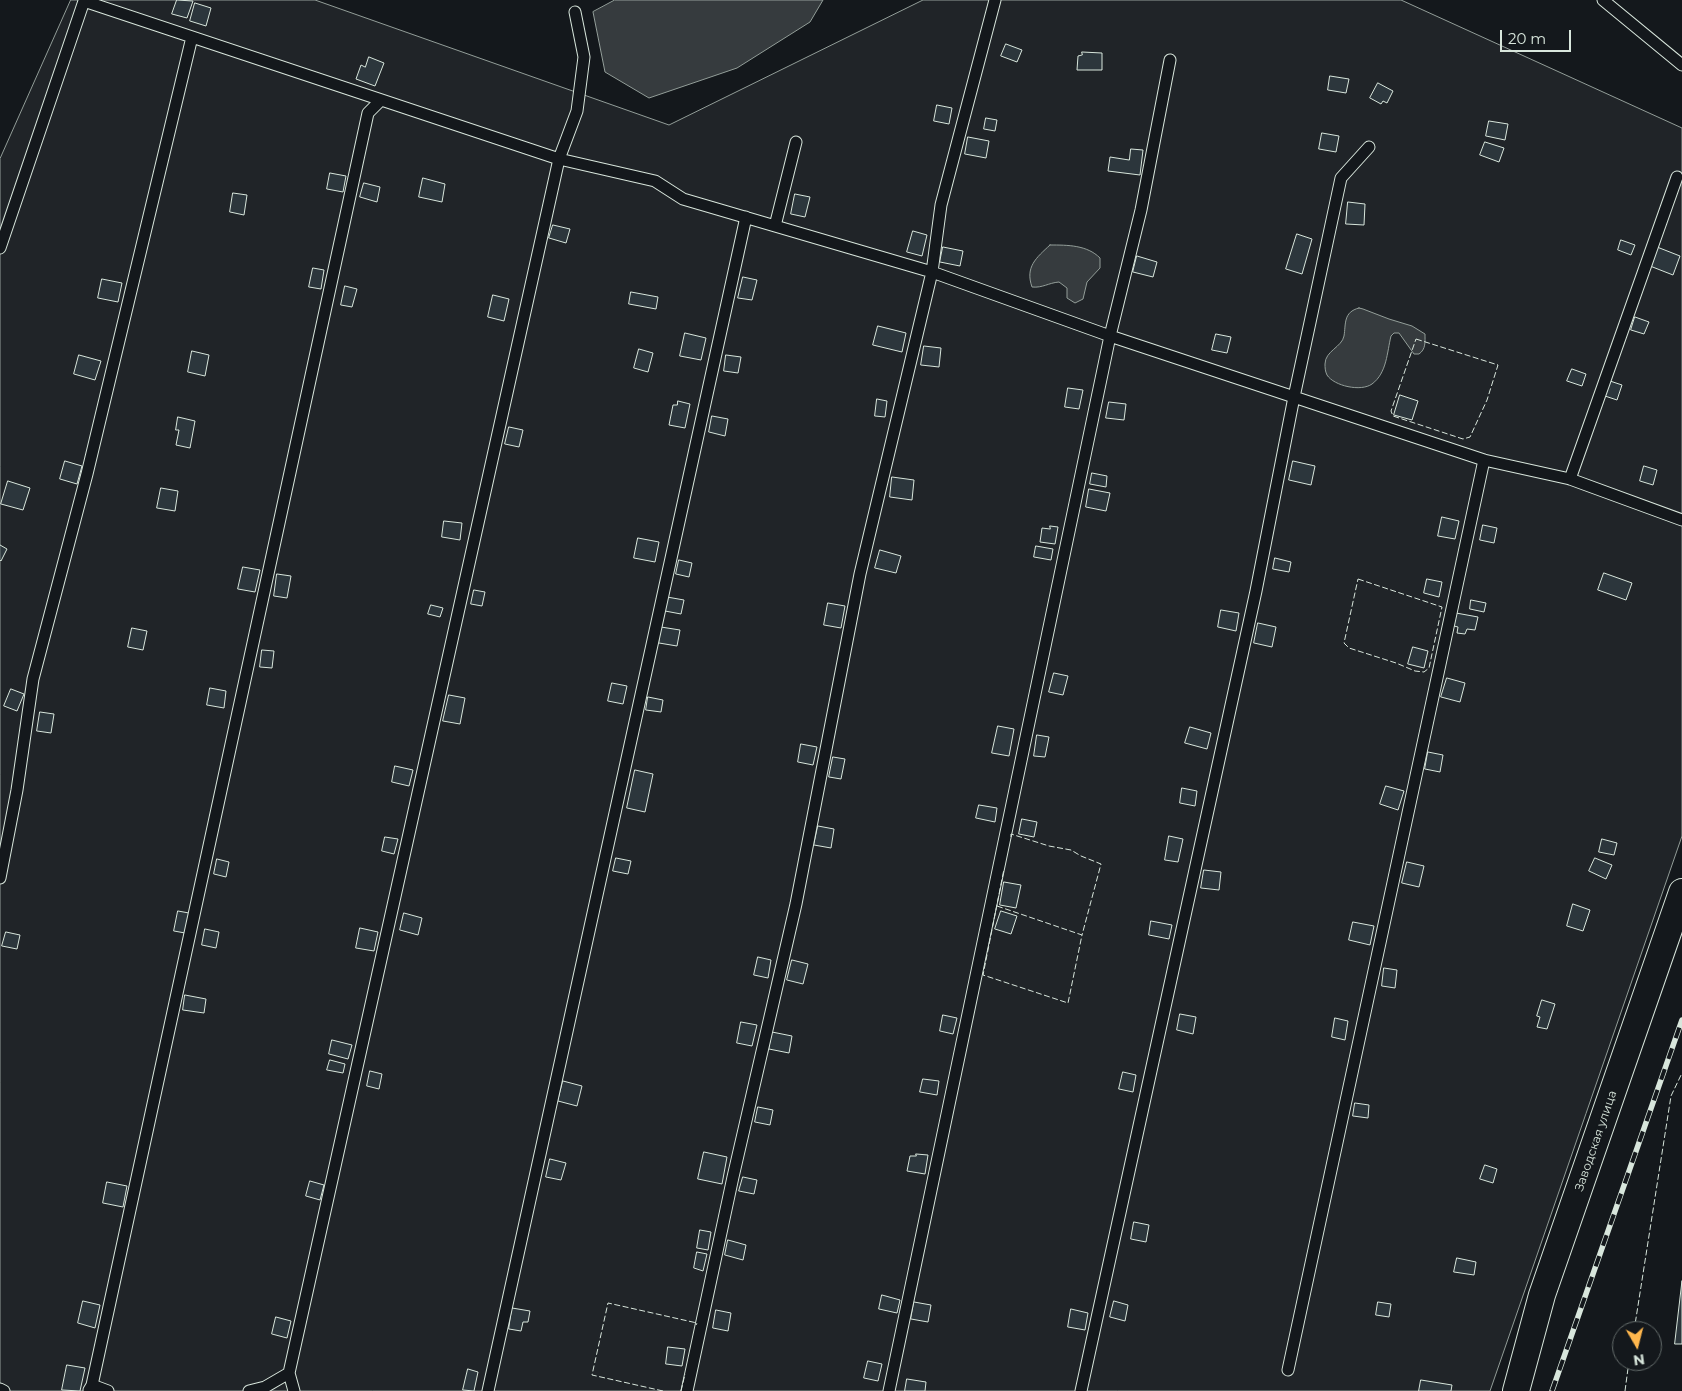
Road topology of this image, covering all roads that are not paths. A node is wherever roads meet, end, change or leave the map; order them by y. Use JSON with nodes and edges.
{"nodes":[{"id":1,"x":994,"y":0,"type":"edge"},
{"id":2,"x":1603,"y":0,"type":"edge"},
{"id":3,"x":575,"y":12,"type":"dead end"},
{"id":4,"x":192,"y":37,"type":"junction"},
{"id":5,"x":1170,"y":60,"type":"dead end"},
{"id":6,"x":1682,"y":65,"type":"edge"},
{"id":7,"x":381,"y":100,"type":"junction"},
{"id":8,"x":796,"y":142,"type":"dead end"},
{"id":9,"x":1369,"y":146,"type":"dead end"},
{"id":10,"x":560,"y":159,"type":"junction"},
{"id":11,"x":1677,"y":177,"type":"dead end"},
{"id":12,"x":746,"y":217,"type":"junction"},
{"id":13,"x":775,"y":226,"type":"junction"},
{"id":14,"x":0,"y":248,"type":"edge"},
{"id":15,"x":932,"y":272,"type":"junction"},
{"id":16,"x":1110,"y":336,"type":"junction"},
{"id":17,"x":1294,"y":397,"type":"junction"},
{"id":18,"x":1484,"y":460,"type":"junction"},
{"id":19,"x":1570,"y":479,"type":"junction"},
{"id":20,"x":1682,"y":520,"type":"edge"},
{"id":21,"x":0,"y":878,"type":"edge"},
{"id":22,"x":1682,"y":892,"type":"edge"},
{"id":23,"x":1288,"y":1370,"type":"dead end"},
{"id":24,"x":289,"y":1374,"type":"junction"},
{"id":25,"x":90,"y":1388,"type":"edge"},
{"id":26,"x":0,"y":1389,"type":"edge"},
{"id":27,"x":4,"y":1391,"type":"edge"},
{"id":28,"x":108,"y":1391,"type":"edge"},
{"id":29,"x":249,"y":1391,"type":"edge"},
{"id":30,"x":294,"y":1391,"type":"edge"},
{"id":31,"x":488,"y":1391,"type":"edge"},
{"id":32,"x":687,"y":1391,"type":"edge"},
{"id":33,"x":889,"y":1391,"type":"edge"},
{"id":34,"x":1081,"y":1391,"type":"edge"},
{"id":35,"x":1516,"y":1391,"type":"edge"}],
"edges":[{"from":1,"to":15,"type":"lane"},
{"from":2,"to":6,"type":"lane"},
{"from":3,"to":10,"type":"lane"},
{"from":4,"to":7,"type":"lane"},
{"from":4,"to":14,"type":"lane"},
{"from":4,"to":21,"type":"lane"},
{"from":5,"to":16,"type":"lane"},
{"from":7,"to":10,"type":"lane"},
{"from":7,"to":25,"type":"lane"},
{"from":8,"to":13,"type":"lane"},
{"from":9,"to":17,"type":"lane"},
{"from":10,"to":12,"type":"lane"},
{"from":10,"to":24,"type":"lane"},
{"from":11,"to":19,"type":"lane"},
{"from":12,"to":13,"type":"lane"},
{"from":12,"to":31,"type":"lane"},
{"from":13,"to":15,"type":"lane"},
{"from":15,"to":16,"type":"lane"},
{"from":15,"to":32,"type":"lane"},
{"from":16,"to":17,"type":"lane"},
{"from":16,"to":33,"type":"lane"},
{"from":17,"to":18,"type":"lane"},
{"from":17,"to":34,"type":"lane"},
{"from":18,"to":19,"type":"lane"},
{"from":18,"to":23,"type":"lane"},
{"from":19,"to":20,"type":"lane"},
{"from":22,"to":35,"type":"street","name":"Заводская улица"},
{"from":24,"to":29,"type":"lane"},
{"from":24,"to":30,"type":"lane"},
{"from":25,"to":28,"type":"lane"},
{"from":26,"to":27,"type":"lane"}]}
